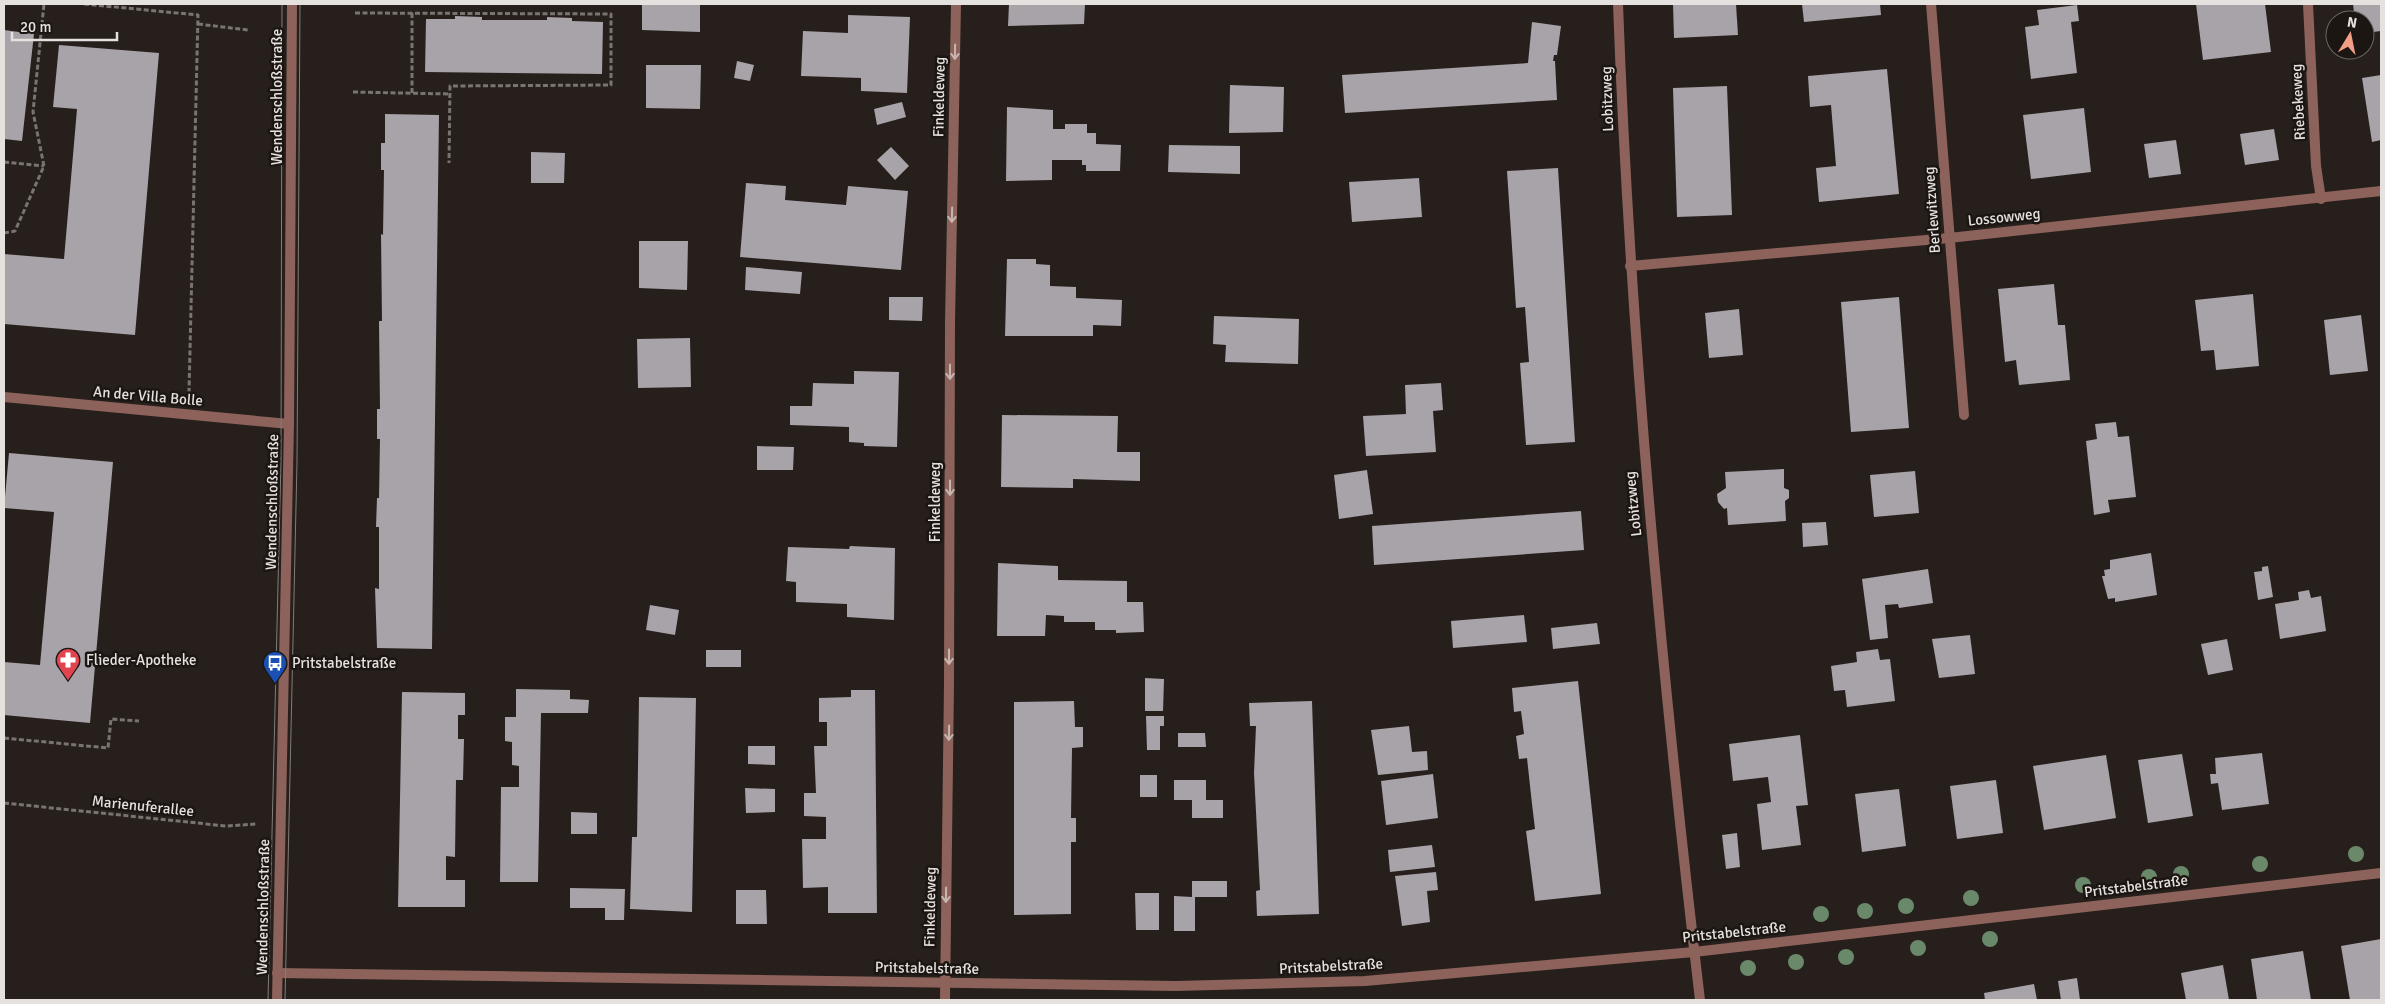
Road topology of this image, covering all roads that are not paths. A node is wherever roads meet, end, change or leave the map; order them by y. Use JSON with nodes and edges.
{"nodes":[{"id":1,"x":292,"y":4,"type":"edge"},
{"id":2,"x":956,"y":4,"type":"edge"},
{"id":3,"x":1618,"y":4,"type":"edge"},
{"id":4,"x":1931,"y":4,"type":"edge"},
{"id":5,"x":2308,"y":4,"type":"edge"},
{"id":6,"x":2381,"y":191,"type":"edge"},
{"id":7,"x":2321,"y":199,"type":"junction"},
{"id":8,"x":1949,"y":238,"type":"junction"},
{"id":9,"x":1630,"y":266,"type":"junction"},
{"id":10,"x":4,"y":397,"type":"edge"},
{"id":11,"x":1964,"y":415,"type":"dead end"},
{"id":12,"x":289,"y":424,"type":"junction"},
{"id":13,"x":2381,"y":873,"type":"edge"},
{"id":14,"x":1694,"y":952,"type":"junction"},
{"id":15,"x":277,"y":973,"type":"junction"},
{"id":16,"x":944,"y":983,"type":"junction"},
{"id":17,"x":277,"y":1000,"type":"edge"},
{"id":18,"x":945,"y":1000,"type":"edge"},
{"id":19,"x":1700,"y":1000,"type":"edge"}],
"edges":[{"from":1,"to":12,"type":"street","name":"Wendenschloßstraße"},
{"from":2,"to":16,"type":"street","name":"Finkeldeweg","one_way":true},
{"from":3,"to":9,"type":"street","name":"Lobitzweg"},
{"from":4,"to":8,"type":"street","name":"Berlewitzweg"},
{"from":5,"to":7,"type":"street","name":"Riebekeweg"},
{"from":6,"to":7,"type":"street","name":"Lossowweg"},
{"from":7,"to":8,"type":"street","name":"Lossowweg"},
{"from":8,"to":9,"type":"street","name":"Lossowweg"},
{"from":8,"to":11,"type":"street","name":"Berlewitzweg"},
{"from":9,"to":14,"type":"street","name":"Lobitzweg"},
{"from":10,"to":12,"type":"street","name":"An der Villa Bolle"},
{"from":12,"to":15,"type":"street","name":"Wendenschloßstraße"},
{"from":13,"to":14,"type":"street","name":"Pritstabelstraße"},
{"from":14,"to":16,"type":"street","name":"Pritstabelstraße"},
{"from":14,"to":19,"type":"street","name":"Lobitzweg"},
{"from":15,"to":16,"type":"street","name":"Pritstabelstraße"},
{"from":15,"to":17,"type":"street","name":"Wendenschloßstraße"},
{"from":16,"to":18,"type":"street","name":"Finkeldeweg"}]}
